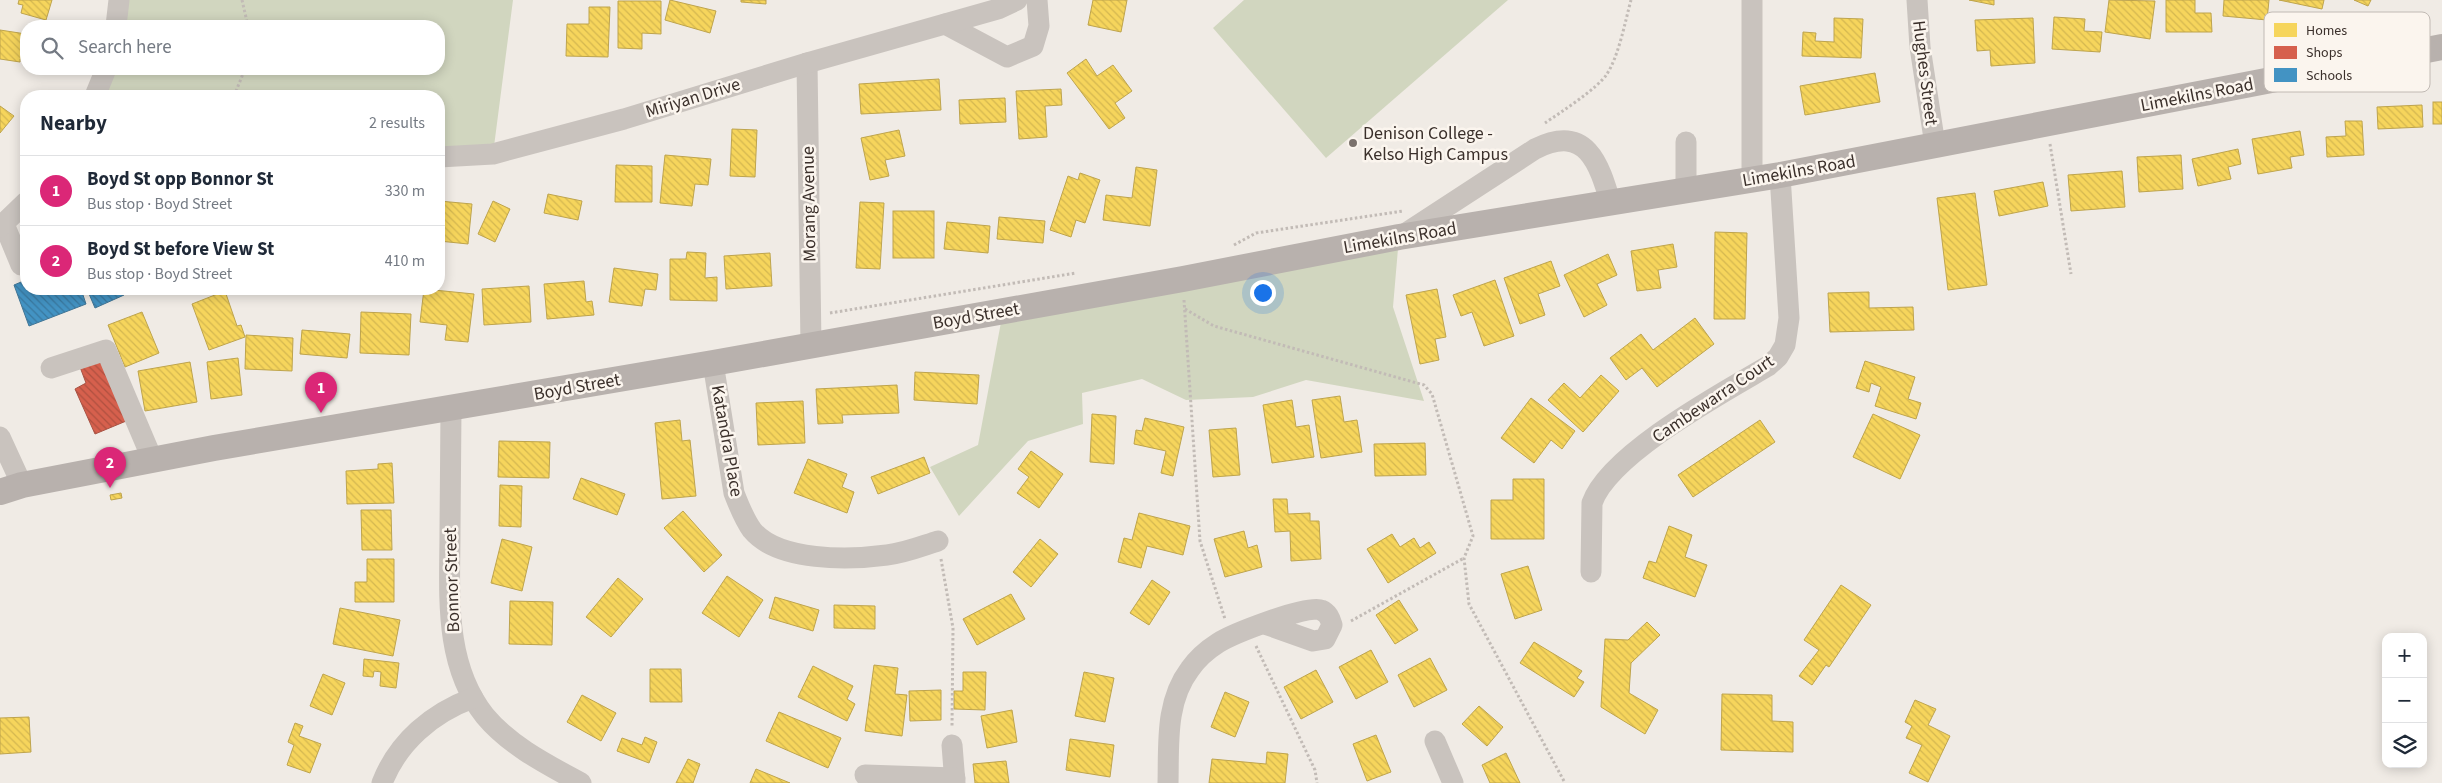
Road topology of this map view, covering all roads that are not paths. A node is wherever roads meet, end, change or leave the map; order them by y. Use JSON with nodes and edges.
{"nodes":[{"id":1,"x":119,"y":0,"type":"edge"},
{"id":2,"x":1017,"y":0,"type":"edge"},
{"id":3,"x":1037,"y":0,"type":"edge"},
{"id":4,"x":1752,"y":0,"type":"edge"},
{"id":5,"x":1917,"y":0,"type":"edge"},
{"id":6,"x":117,"y":20,"type":"edge"},
{"id":7,"x":945,"y":24,"type":"junction"},
{"id":8,"x":807,"y":63,"type":"junction"},
{"id":9,"x":104,"y":75,"type":"edge"},
{"id":10,"x":2264,"y":82,"type":"edge"},
{"id":11,"x":97,"y":90,"type":"edge"},
{"id":12,"x":1686,"y":142,"type":"dead end"},
{"id":13,"x":1935,"y":145,"type":"junction"},
{"id":14,"x":445,"y":157,"type":"edge"},
{"id":15,"x":1780,"y":175,"type":"junction"},
{"id":16,"x":1752,"y":179,"type":"junction"},
{"id":17,"x":1686,"y":191,"type":"junction"},
{"id":18,"x":1611,"y":204,"type":"junction"},
{"id":19,"x":20,"y":208,"type":"edge"},
{"id":20,"x":2,"y":226,"type":"edge"},
{"id":21,"x":1399,"y":238,"type":"junction"},
{"id":22,"x":20,"y":263,"type":"edge"},
{"id":23,"x":1155,"y":284,"type":"joint"},
{"id":24,"x":811,"y":346,"type":"junction"},
{"id":25,"x":713,"y":363,"type":"junction"},
{"id":26,"x":51,"y":368,"type":"dead end"},
{"id":27,"x":451,"y":409,"type":"junction"},
{"id":28,"x":0,"y":437,"type":"edge"},
{"id":29,"x":153,"y":461,"type":"junction"},
{"id":30,"x":11,"y":488,"type":"edge"},
{"id":31,"x":938,"y":540,"type":"road end"},
{"id":32,"x":1591,"y":572,"type":"dead end"},
{"id":33,"x":1248,"y":630,"type":"junction"},
{"id":34,"x":473,"y":698,"type":"junction"},
{"id":35,"x":1435,"y":741,"type":"dead end"},
{"id":36,"x":952,"y":745,"type":"road end"},
{"id":37,"x":865,"y":775,"type":"dead end"},
{"id":38,"x":955,"y":780,"type":"edge"},
{"id":39,"x":382,"y":783,"type":"edge"},
{"id":40,"x":581,"y":783,"type":"edge"},
{"id":41,"x":1168,"y":783,"type":"edge"},
{"id":42,"x":1453,"y":783,"type":"edge"}],
"edges":[{"from":1,"to":6,"type":"street"},
{"from":2,"to":7,"type":"street","name":"Miriyan Drive"},
{"from":3,"to":7,"type":"street"},
{"from":4,"to":16,"type":"street"},
{"from":5,"to":13,"type":"street","name":"Hughes Street"},
{"from":7,"to":8,"type":"street","name":"Miriyan Drive"},
{"from":8,"to":14,"type":"street","name":"Miriyan Drive"},
{"from":8,"to":24,"type":"street","name":"Morang Avenue"},
{"from":9,"to":11,"type":"street"},
{"from":10,"to":13,"type":"main road","name":"Limekilns Road"},
{"from":12,"to":17,"type":"street"},
{"from":13,"to":15,"type":"main road","name":"Limekilns Road"},
{"from":15,"to":16,"type":"main road","name":"Limekilns Road"},
{"from":15,"to":32,"type":"street","name":"Cambewarra Court"},
{"from":16,"to":17,"type":"main road","name":"Limekilns Road"},
{"from":17,"to":18,"type":"main road","name":"Limekilns Road"},
{"from":18,"to":21,"type":"main road","name":"Limekilns Road"},
{"from":18,"to":21,"type":"street"},
{"from":19,"to":20,"type":"street"},
{"from":20,"to":22,"type":"street"},
{"from":21,"to":23,"type":"main road","name":"Limekilns Road"},
{"from":23,"to":24,"type":"main road","name":"Boyd Street"},
{"from":24,"to":25,"type":"main road","name":"Boyd Street"},
{"from":25,"to":27,"type":"main road","name":"Boyd Street"},
{"from":25,"to":31,"type":"street","name":"Katandra Place"},
{"from":26,"to":29,"type":"street"},
{"from":27,"to":29,"type":"main road","name":"Boyd Street"},
{"from":27,"to":34,"type":"street","name":"Bonnor Street"},
{"from":28,"to":30,"type":"street"},
{"from":29,"to":30,"type":"main road","name":"Boyd Street"},
{"from":33,"to":33,"type":"street"},
{"from":33,"to":41,"type":"street"},
{"from":34,"to":39,"type":"street"},
{"from":34,"to":40,"type":"street","name":"Bonnor Street"},
{"from":35,"to":42,"type":"street"},
{"from":36,"to":38,"type":"street"},
{"from":37,"to":38,"type":"street"}]}
